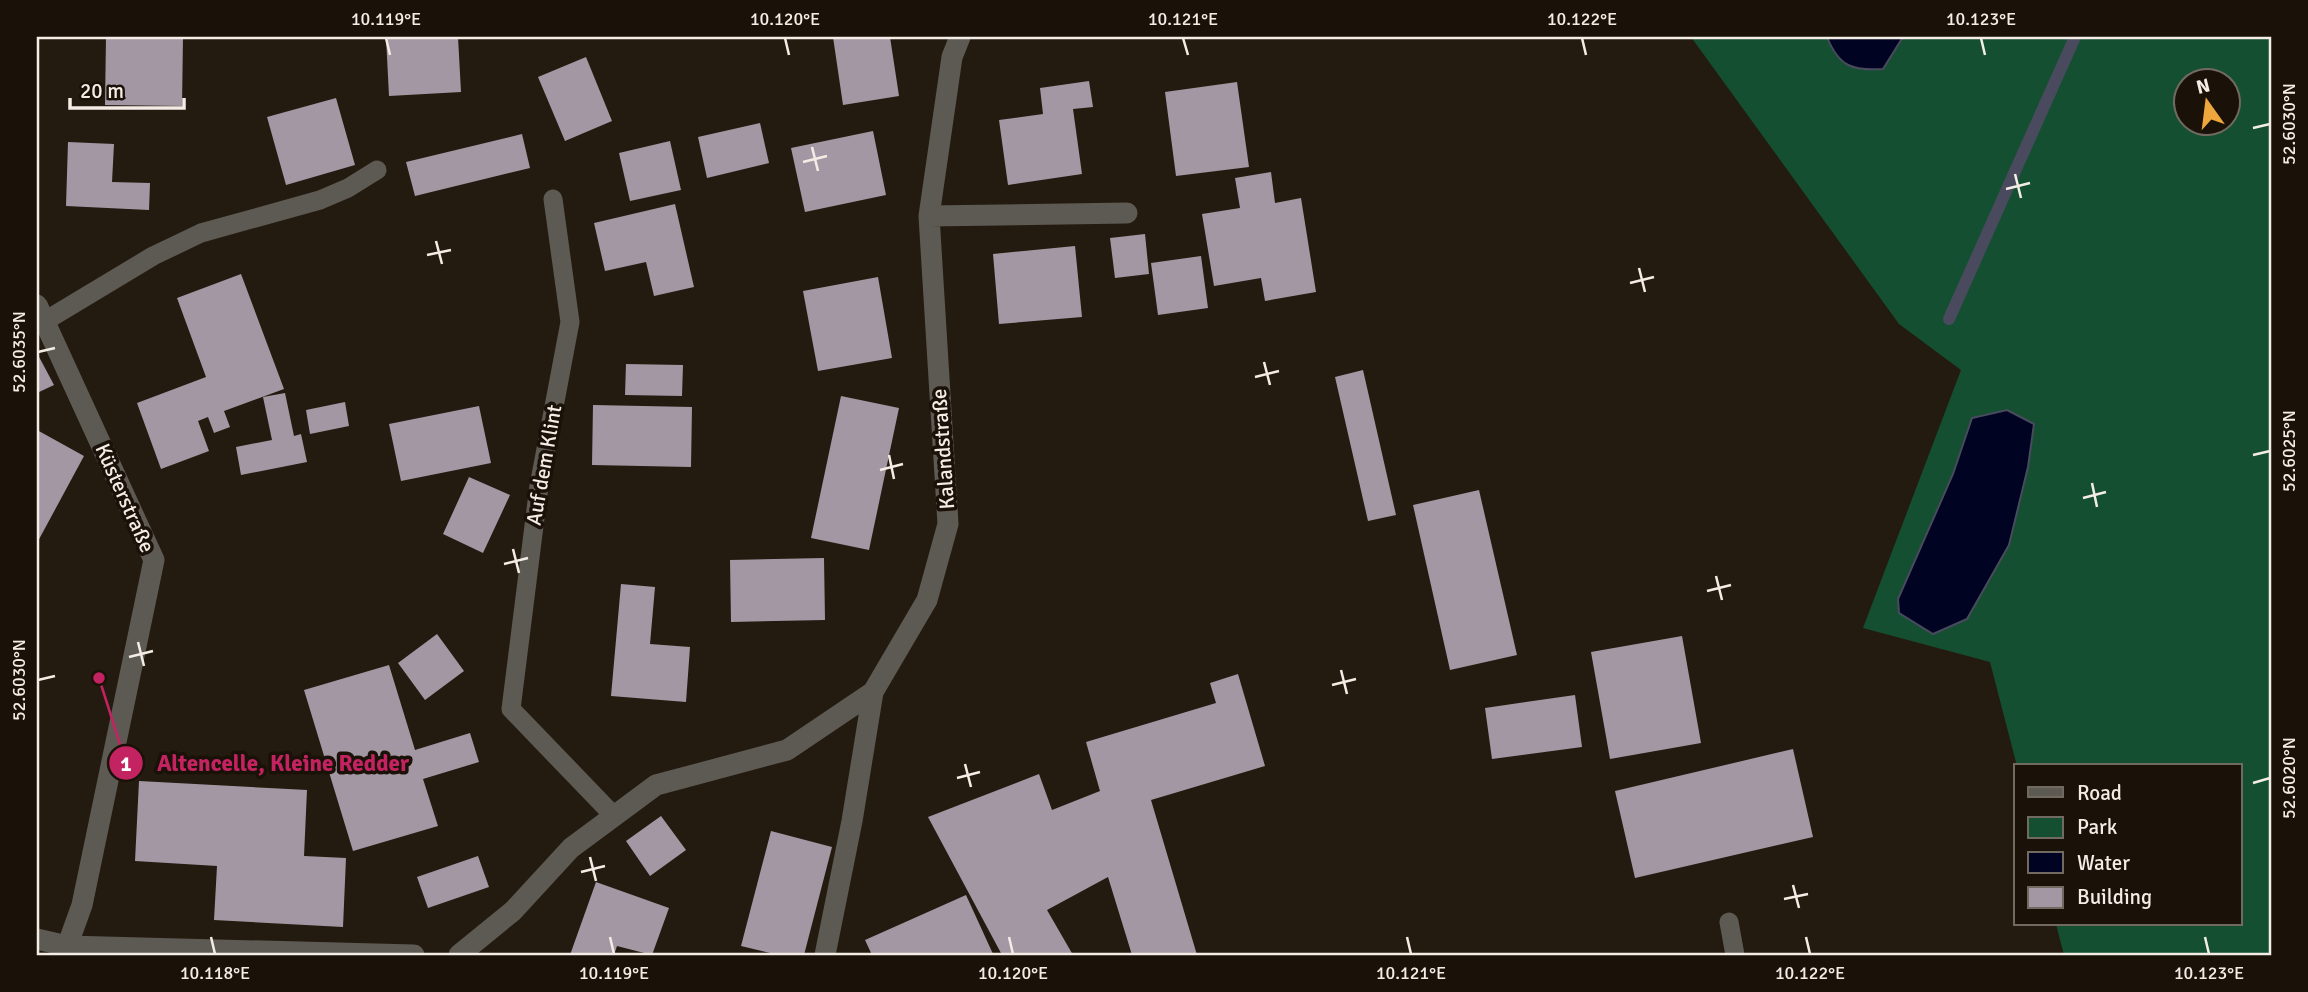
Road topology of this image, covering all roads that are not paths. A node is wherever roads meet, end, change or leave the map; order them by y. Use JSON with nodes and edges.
{"nodes":[{"id":1,"x":960,"y":37,"type":"edge"},
{"id":2,"x":377,"y":170,"type":"dead end"},
{"id":3,"x":553,"y":199,"type":"dead end"},
{"id":4,"x":1127,"y":213,"type":"dead end"},
{"id":5,"x":929,"y":216,"type":"junction"},
{"id":6,"x":41,"y":314,"type":"edge"},
{"id":7,"x":873,"y":692,"type":"junction"},
{"id":8,"x":614,"y":816,"type":"junction"},
{"id":9,"x":1729,"y":922,"type":"dead end"},
{"id":10,"x":37,"y":939,"type":"edge"},
{"id":11,"x":66,"y":951,"type":"edge"},
{"id":12,"x":414,"y":955,"type":"edge"},
{"id":13,"x":459,"y":955,"type":"edge"},
{"id":14,"x":825,"y":955,"type":"edge"},
{"id":15,"x":1735,"y":955,"type":"edge"}],
"edges":[{"from":1,"to":5,"type":"street","name":"Kalandstraße"},
{"from":2,"to":6,"type":"lane"},
{"from":3,"to":8,"type":"lane","name":"Auf dem Klint"},
{"from":4,"to":5,"type":"street"},
{"from":5,"to":7,"type":"street","name":"Kalandstraße"},
{"from":6,"to":11,"type":"street","name":"Küsterstraße"},
{"from":7,"to":8,"type":"street"},
{"from":7,"to":14,"type":"street","name":"Kalandstraße"},
{"from":8,"to":13,"type":"street"},
{"from":9,"to":15,"type":"lane"},
{"from":10,"to":11,"type":"street"},
{"from":11,"to":12,"type":"street"}]}
